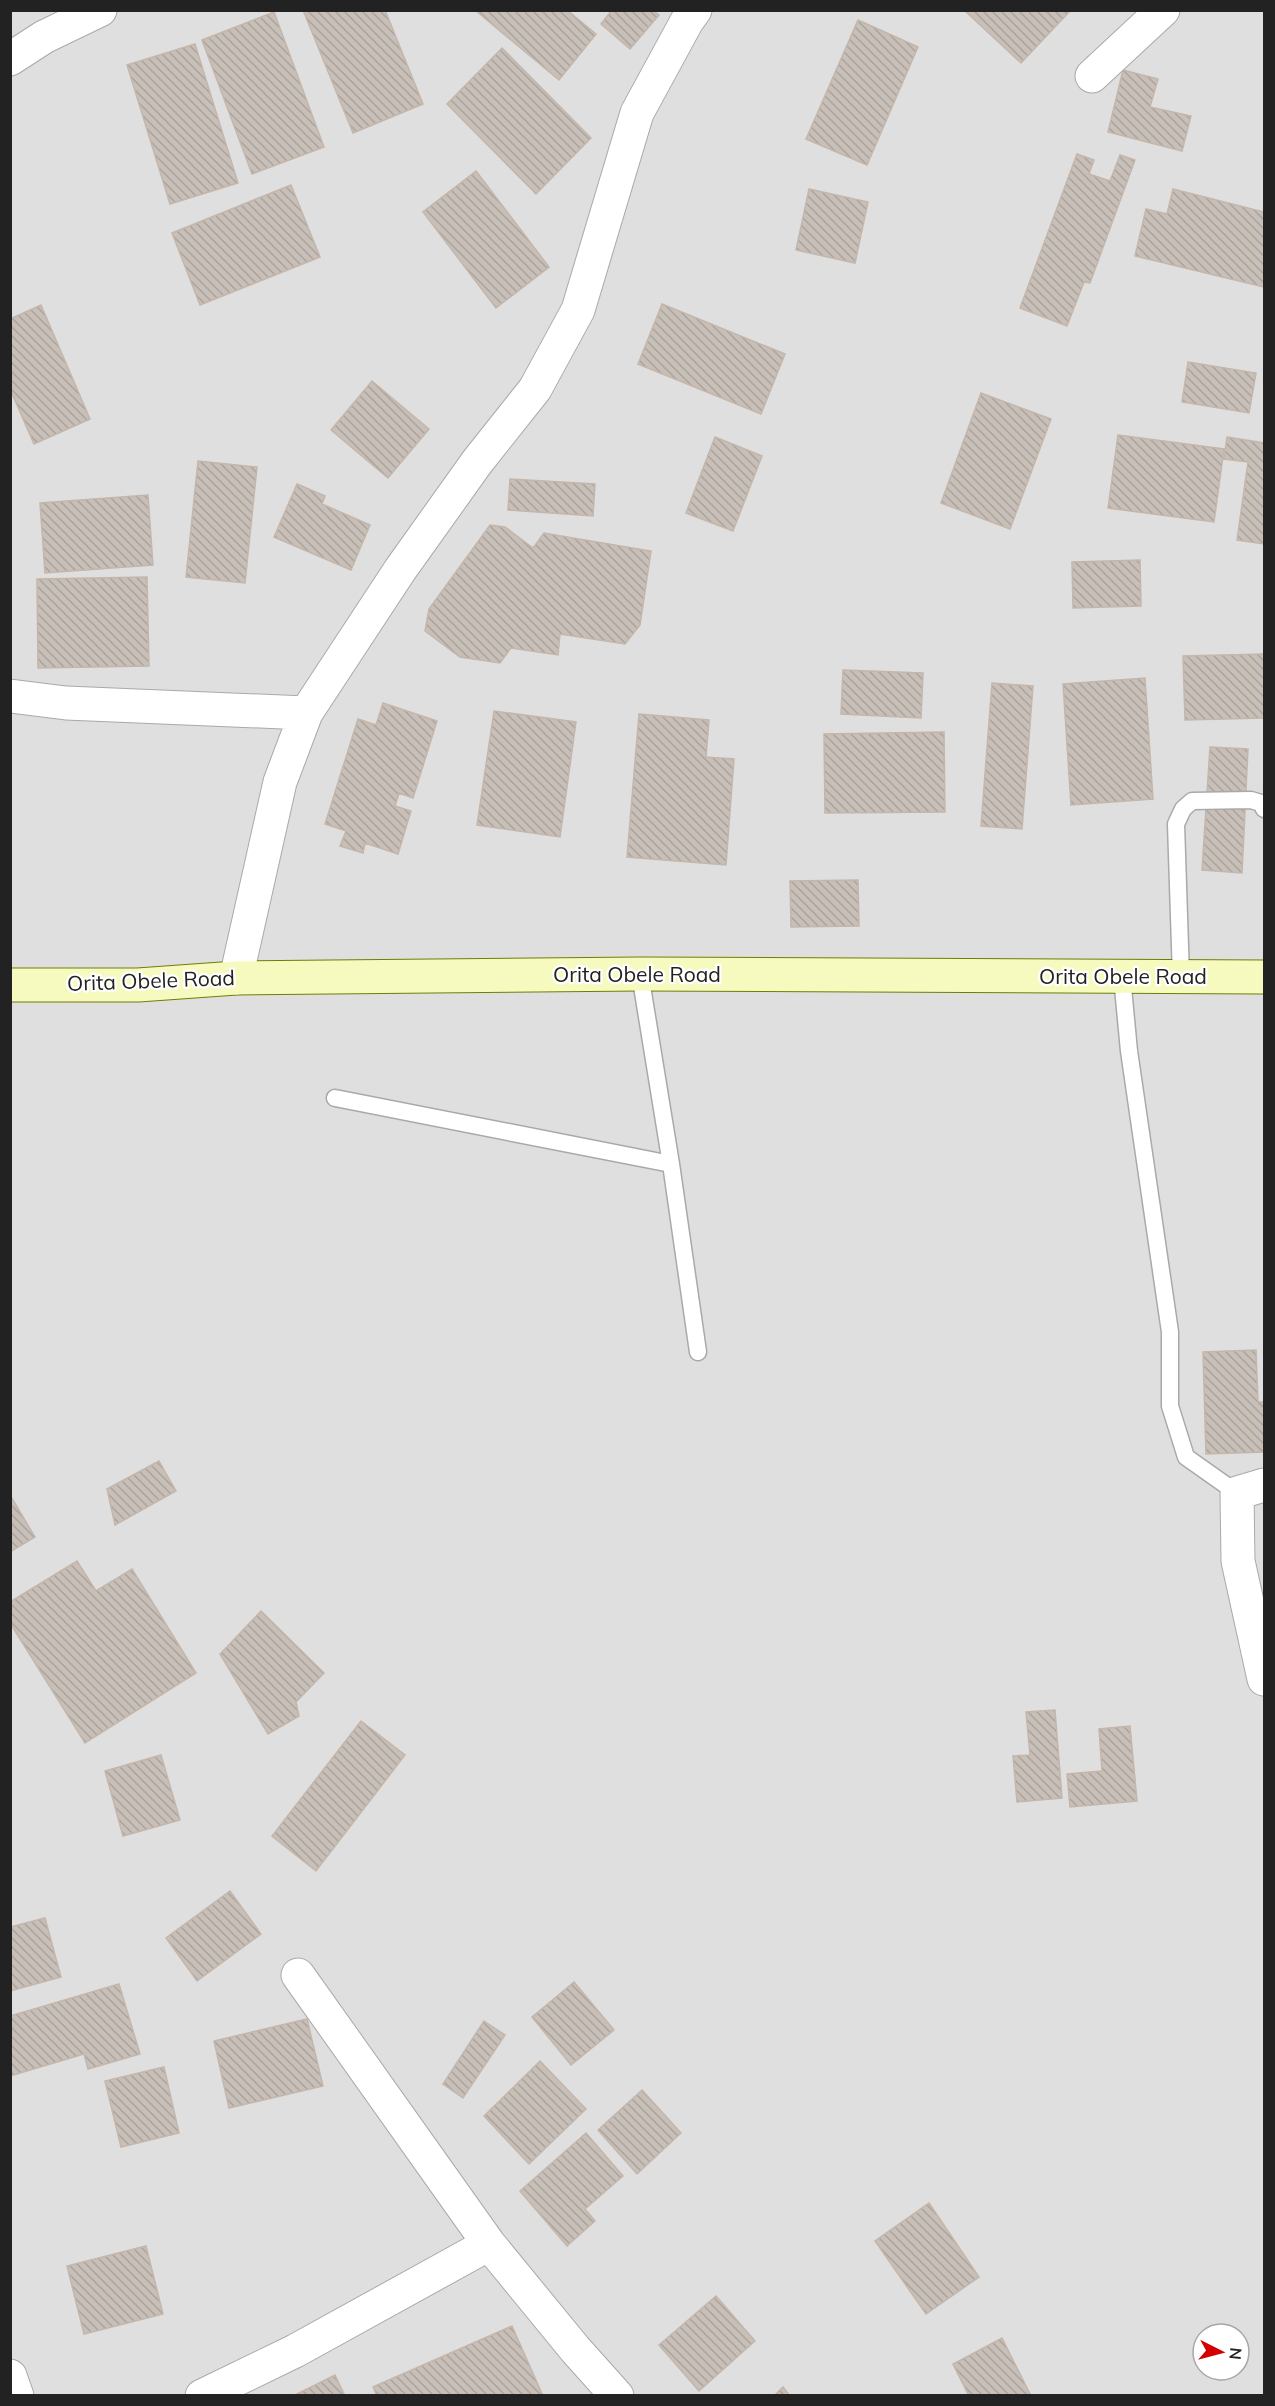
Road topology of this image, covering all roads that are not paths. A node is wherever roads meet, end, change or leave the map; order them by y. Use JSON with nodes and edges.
{"nodes":[{"id":1,"x":100,"y":10,"type":"edge"},
{"id":2,"x":695,"y":10,"type":"edge"},
{"id":3,"x":1163,"y":10,"type":"edge"},
{"id":4,"x":10,"y":59,"type":"edge"},
{"id":5,"x":1092,"y":76,"type":"dead end"},
{"id":6,"x":10,"y":696,"type":"edge"},
{"id":7,"x":306,"y":713,"type":"junction"},
{"id":8,"x":1264,"y":809,"type":"edge"},
{"id":9,"x":1264,"y":966,"type":"edge"},
{"id":10,"x":640,"y":974,"type":"junction"},
{"id":11,"x":1122,"y":977,"type":"junction"},
{"id":12,"x":1181,"y":977,"type":"junction"},
{"id":13,"x":1264,"y":977,"type":"edge"},
{"id":14,"x":236,"y":978,"type":"junction"},
{"id":15,"x":10,"y":986,"type":"edge"},
{"id":16,"x":335,"y":1098,"type":"dead end"},
{"id":17,"x":671,"y":1164,"type":"junction"},
{"id":18,"x":698,"y":1352,"type":"dead end"},
{"id":19,"x":1251,"y":1489,"type":"edge"},
{"id":20,"x":1264,"y":1679,"type":"edge"},
{"id":21,"x":298,"y":1975,"type":"dead end"},
{"id":22,"x":489,"y":2244,"type":"junction"},
{"id":23,"x":10,"y":2376,"type":"edge"},
{"id":24,"x":17,"y":2396,"type":"edge"},
{"id":25,"x":202,"y":2396,"type":"edge"},
{"id":26,"x":617,"y":2396,"type":"edge"}],
"edges":[{"from":1,"to":4,"type":"street"},
{"from":2,"to":7,"type":"street"},
{"from":3,"to":5,"type":"street"},
{"from":6,"to":7,"type":"street"},
{"from":7,"to":14,"type":"street"},
{"from":8,"to":12,"type":"lane"},
{"from":9,"to":13,"type":"lane"},
{"from":10,"to":11,"type":"main road","name":"Orita Obele Road"},
{"from":10,"to":14,"type":"main road","name":"Orita Obele Road"},
{"from":10,"to":17,"type":"lane"},
{"from":11,"to":12,"type":"main road","name":"Orita Obele Road"},
{"from":11,"to":19,"type":"lane"},
{"from":12,"to":13,"type":"main road","name":"Orita Obele Road"},
{"from":14,"to":15,"type":"main road","name":"Orita Obele Road"},
{"from":16,"to":17,"type":"lane"},
{"from":17,"to":18,"type":"lane"},
{"from":19,"to":20,"type":"street"},
{"from":21,"to":22,"type":"street"},
{"from":22,"to":25,"type":"street"},
{"from":22,"to":26,"type":"street"},
{"from":23,"to":24,"type":"street"}]}
